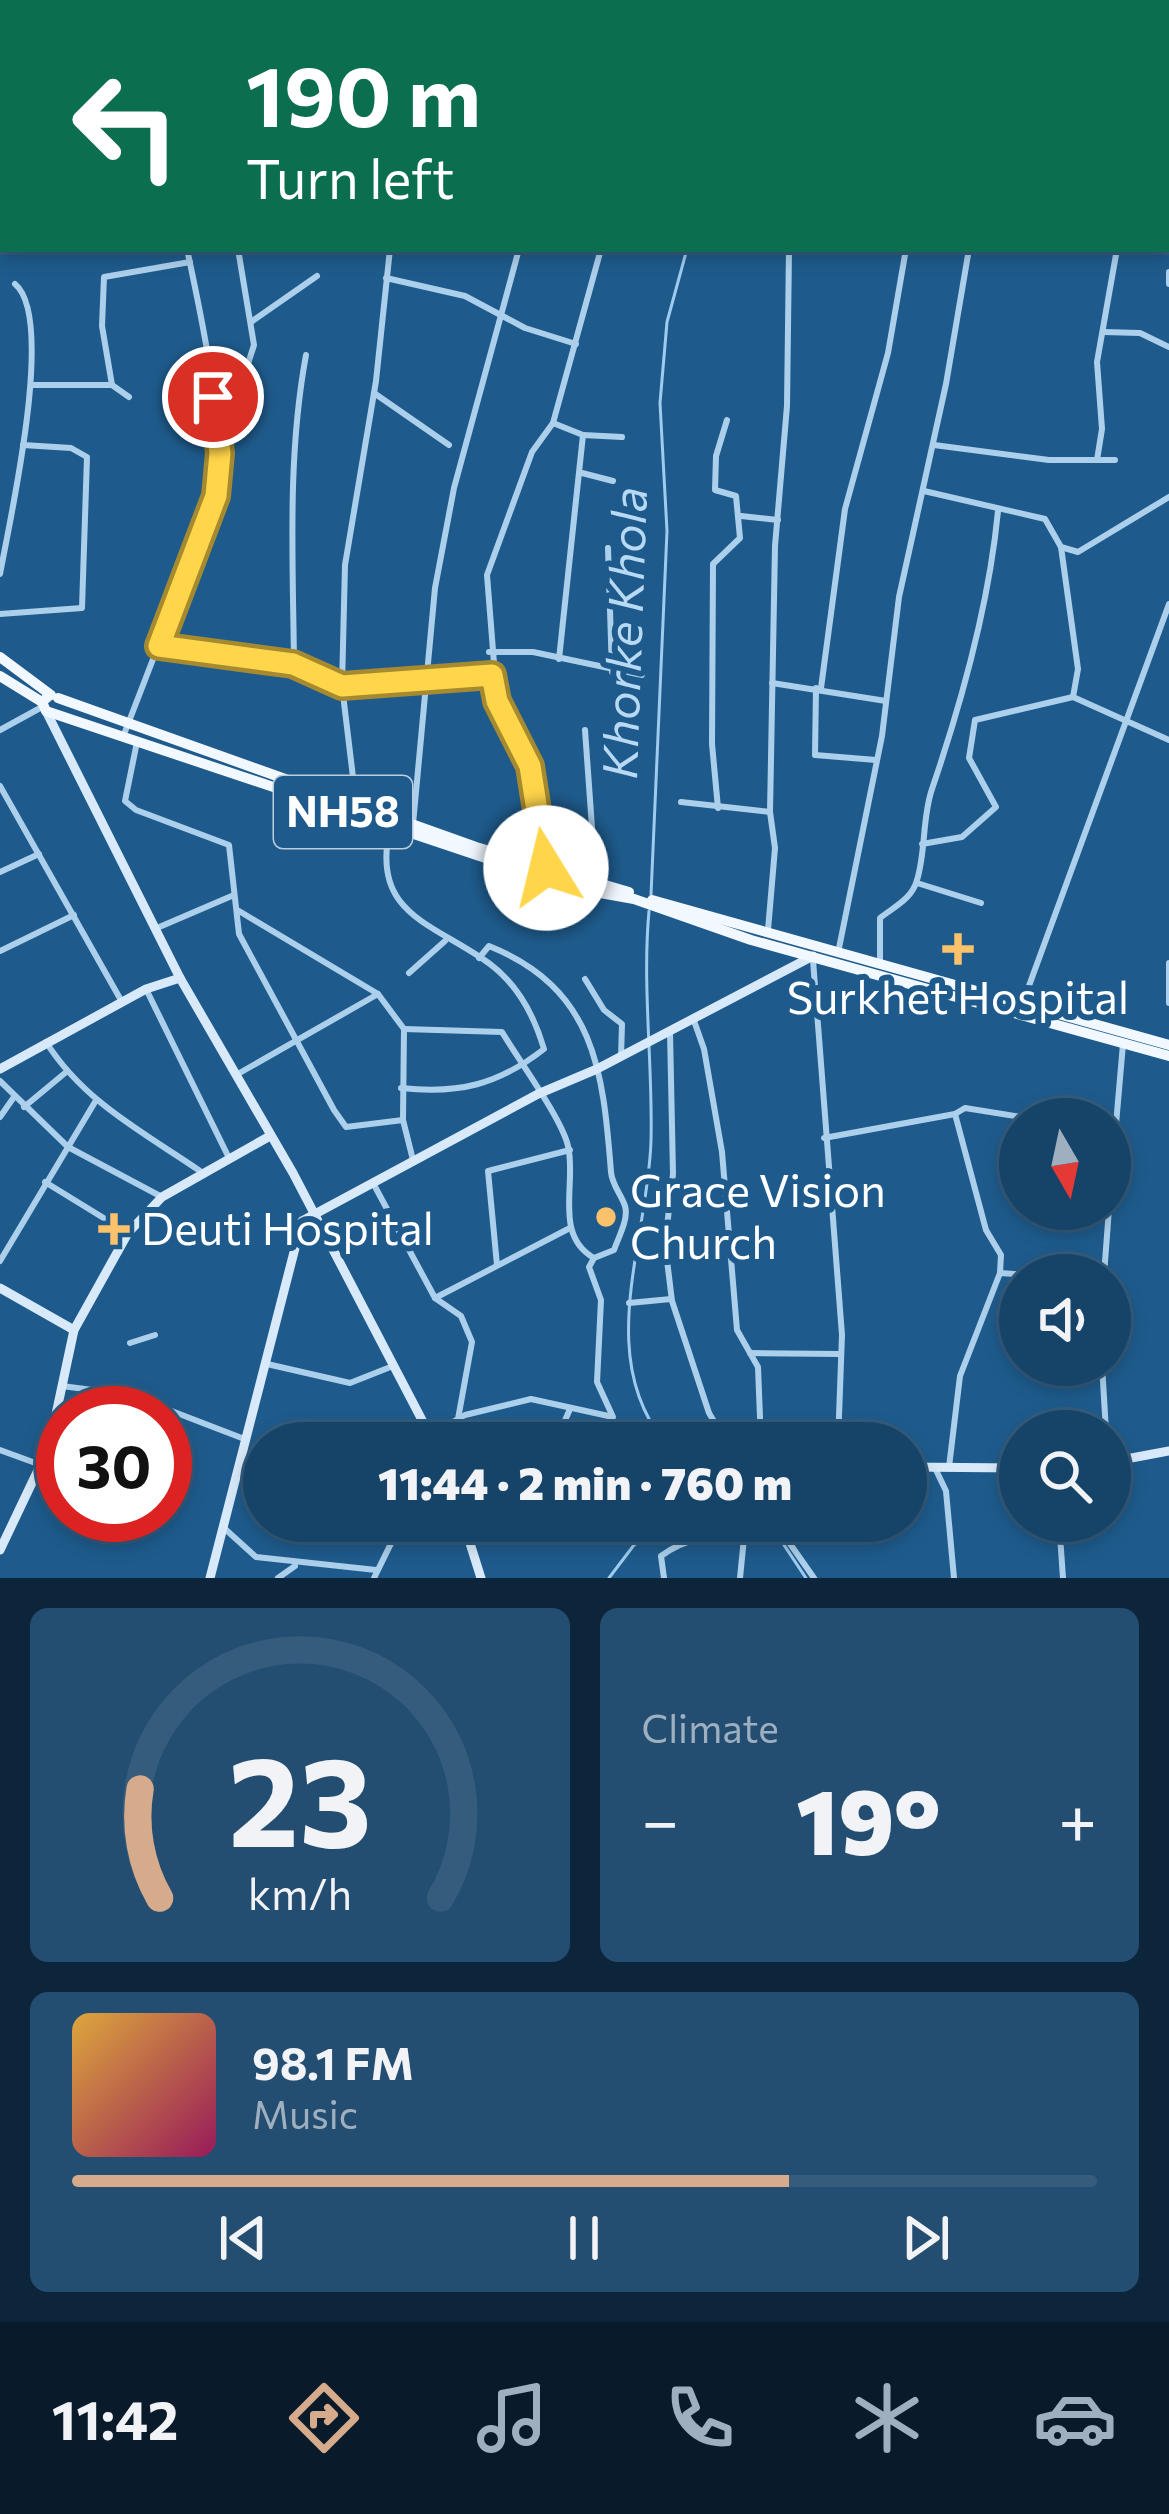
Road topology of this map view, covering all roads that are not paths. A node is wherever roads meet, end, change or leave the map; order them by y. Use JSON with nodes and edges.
{"nodes":[{"id":1,"x":188,"y":252,"type":"edge"},
{"id":2,"x":239,"y":252,"type":"edge"},
{"id":3,"x":390,"y":252,"type":"edge"},
{"id":4,"x":518,"y":252,"type":"edge"},
{"id":5,"x":600,"y":252,"type":"edge"},
{"id":6,"x":789,"y":252,"type":"edge"},
{"id":7,"x":906,"y":252,"type":"edge"},
{"id":8,"x":968,"y":252,"type":"edge"},
{"id":9,"x":1116,"y":252,"type":"edge"},
{"id":10,"x":190,"y":262,"type":"junction"},
{"id":11,"x":1169,"y":272,"type":"edge"},
{"id":12,"x":317,"y":276,"type":"dead end"},
{"id":13,"x":386,"y":278,"type":"junction"},
{"id":14,"x":16,"y":284,"type":"dead end"},
{"id":15,"x":1169,"y":284,"type":"edge"},
{"id":16,"x":502,"y":315,"type":"junction"},
{"id":17,"x":251,"y":322,"type":"junction"},
{"id":18,"x":1102,"y":332,"type":"junction"},
{"id":19,"x":576,"y":344,"type":"junction"},
{"id":20,"x":1169,"y":347,"type":"edge"},
{"id":21,"x":306,"y":355,"type":"dead end"},
{"id":22,"x":33,"y":385,"type":"junction"},
{"id":23,"x":112,"y":385,"type":"junction"},
{"id":24,"x":374,"y":393,"type":"junction"},
{"id":25,"x":129,"y":397,"type":"dead end"},
{"id":26,"x":728,"y":419,"type":"dead end"},
{"id":27,"x":553,"y":423,"type":"junction"},
{"id":28,"x":584,"y":435,"type":"junction"},
{"id":29,"x":622,"y":437,"type":"dead end"},
{"id":30,"x":22,"y":445,"type":"junction"},
{"id":31,"x":449,"y":445,"type":"dead end"},
{"id":32,"x":934,"y":445,"type":"junction"},
{"id":33,"x":220,"y":453,"type":"junction"},
{"id":34,"x":1097,"y":460,"type":"junction"},
{"id":35,"x":1115,"y":460,"type":"dead end"},
{"id":36,"x":582,"y":473,"type":"junction"},
{"id":37,"x":614,"y":481,"type":"dead end"},
{"id":38,"x":924,"y":491,"type":"junction"},
{"id":39,"x":1169,"y":497,"type":"edge"},
{"id":40,"x":998,"y":511,"type":"junction"},
{"id":41,"x":741,"y":516,"type":"junction"},
{"id":42,"x":778,"y":520,"type":"junction"},
{"id":43,"x":608,"y":548,"type":"dead end"},
{"id":44,"x":1061,"y":548,"type":"junction"},
{"id":45,"x":0,"y":574,"type":"edge"},
{"id":46,"x":1169,"y":604,"type":"edge"},
{"id":47,"x":0,"y":614,"type":"edge"},
{"id":48,"x":159,"y":646,"type":"junction"},
{"id":49,"x":489,"y":652,"type":"junction"},
{"id":50,"x":0,"y":657,"type":"edge"},
{"id":51,"x":559,"y":659,"type":"junction"},
{"id":52,"x":293,"y":664,"type":"junction"},
{"id":53,"x":612,"y":672,"type":"junction"},
{"id":54,"x":492,"y":675,"type":"junction"},
{"id":55,"x":641,"y":675,"type":"dead end"},
{"id":56,"x":0,"y":676,"type":"edge"},
{"id":57,"x":429,"y":682,"type":"junction"},
{"id":58,"x":772,"y":683,"type":"junction"},
{"id":59,"x":342,"y":686,"type":"junction"},
{"id":60,"x":818,"y":688,"type":"junction"},
{"id":61,"x":1073,"y":697,"type":"junction"},
{"id":62,"x":886,"y":700,"type":"junction"},
{"id":63,"x":50,"y":705,"type":"junction"},
{"id":64,"x":1125,"y":724,"type":"junction"},
{"id":65,"x":0,"y":730,"type":"edge"},
{"id":66,"x":125,"y":730,"type":"junction"},
{"id":67,"x":585,"y":730,"type":"dead end"},
{"id":68,"x":1169,"y":740,"type":"edge"},
{"id":69,"x":137,"y":742,"type":"junction"},
{"id":70,"x":876,"y":760,"type":"junction"},
{"id":71,"x":0,"y":786,"type":"edge"},
{"id":72,"x":356,"y":802,"type":"junction"},
{"id":73,"x":681,"y":802,"type":"dead end"},
{"id":74,"x":718,"y":808,"type":"junction"},
{"id":75,"x":770,"y":812,"type":"junction"},
{"id":76,"x":413,"y":824,"type":"junction"},
{"id":77,"x":390,"y":829,"type":"junction"},
{"id":78,"x":922,"y":844,"type":"junction"},
{"id":79,"x":39,"y":854,"type":"junction"},
{"id":80,"x":546,"y":868,"type":"junction"},
{"id":81,"x":0,"y":872,"type":"edge"},
{"id":82,"x":596,"y":883,"type":"junction"},
{"id":83,"x":917,"y":884,"type":"junction"},
{"id":84,"x":234,"y":895,"type":"junction"},
{"id":85,"x":632,"y":896,"type":"junction"},
{"id":86,"x":981,"y":903,"type":"dead end"},
{"id":87,"x":654,"y":904,"type":"junction"},
{"id":88,"x":238,"y":911,"type":"junction"},
{"id":89,"x":74,"y":915,"type":"junction"},
{"id":90,"x":157,"y":928,"type":"junction"},
{"id":91,"x":768,"y":930,"type":"junction"},
{"id":92,"x":445,"y":940,"type":"junction"},
{"id":93,"x":793,"y":946,"type":"junction"},
{"id":94,"x":0,"y":951,"type":"edge"},
{"id":95,"x":813,"y":956,"type":"junction"},
{"id":96,"x":479,"y":958,"type":"junction"},
{"id":97,"x":837,"y":958,"type":"junction"},
{"id":98,"x":880,"y":962,"type":"junction"},
{"id":99,"x":1169,"y":963,"type":"edge"},
{"id":100,"x":409,"y":973,"type":"dead end"},
{"id":101,"x":180,"y":978,"type":"junction"},
{"id":102,"x":585,"y":979,"type":"dead end"},
{"id":103,"x":146,"y":989,"type":"junction"},
{"id":104,"x":378,"y":994,"type":"junction"},
{"id":105,"x":122,"y":1003,"type":"junction"},
{"id":106,"x":1169,"y":1003,"type":"edge"},
{"id":107,"x":1022,"y":1008,"type":"junction"},
{"id":108,"x":693,"y":1018,"type":"junction"},
{"id":109,"x":404,"y":1029,"type":"junction"},
{"id":110,"x":670,"y":1032,"type":"junction"},
{"id":111,"x":1124,"y":1040,"type":"junction"},
{"id":112,"x":46,"y":1042,"type":"junction"},
{"id":113,"x":298,"y":1042,"type":"junction"},
{"id":114,"x":1165,"y":1047,"type":"edge"},
{"id":115,"x":621,"y":1057,"type":"junction"},
{"id":116,"x":522,"y":1066,"type":"junction"},
{"id":117,"x":0,"y":1069,"type":"edge"},
{"id":118,"x":597,"y":1069,"type":"junction"},
{"id":119,"x":65,"y":1073,"type":"junction"},
{"id":120,"x":236,"y":1075,"type":"junction"},
{"id":121,"x":0,"y":1081,"type":"edge"},
{"id":122,"x":401,"y":1088,"type":"junction"},
{"id":123,"x":538,"y":1094,"type":"junction"},
{"id":124,"x":14,"y":1097,"type":"junction"},
{"id":125,"x":1117,"y":1098,"type":"edge"},
{"id":126,"x":95,"y":1102,"type":"junction"},
{"id":127,"x":24,"y":1107,"type":"junction"},
{"id":128,"x":999,"y":1113,"type":"edge"},
{"id":129,"x":955,"y":1114,"type":"junction"},
{"id":130,"x":0,"y":1117,"type":"edge"},
{"id":131,"x":404,"y":1120,"type":"junction"},
{"id":132,"x":270,"y":1136,"type":"junction"},
{"id":133,"x":824,"y":1138,"type":"junction"},
{"id":134,"x":68,"y":1147,"type":"junction"},
{"id":135,"x":570,"y":1150,"type":"junction"},
{"id":136,"x":229,"y":1158,"type":"junction"},
{"id":137,"x":413,"y":1160,"type":"junction"},
{"id":138,"x":200,"y":1172,"type":"junction"},
{"id":139,"x":372,"y":1180,"type":"junction"},
{"id":140,"x":45,"y":1182,"type":"junction"},
{"id":141,"x":162,"y":1197,"type":"junction"},
{"id":142,"x":310,"y":1213,"type":"junction"},
{"id":143,"x":570,"y":1228,"type":"junction"},
{"id":144,"x":128,"y":1233,"type":"junction"},
{"id":145,"x":1000,"y":1254,"type":"edge"},
{"id":146,"x":594,"y":1258,"type":"junction"},
{"id":147,"x":0,"y":1261,"type":"edge"},
{"id":148,"x":497,"y":1265,"type":"junction"},
{"id":149,"x":999,"y":1276,"type":"edge"},
{"id":150,"x":0,"y":1288,"type":"edge"},
{"id":151,"x":435,"y":1298,"type":"junction"},
{"id":152,"x":671,"y":1299,"type":"junction"},
{"id":153,"x":628,"y":1304,"type":"dead end"},
{"id":154,"x":74,"y":1330,"type":"junction"},
{"id":155,"x":155,"y":1335,"type":"dead end"},
{"id":156,"x":130,"y":1343,"type":"dead end"},
{"id":157,"x":750,"y":1353,"type":"junction"},
{"id":158,"x":840,"y":1354,"type":"junction"},
{"id":159,"x":267,"y":1364,"type":"junction"},
{"id":160,"x":393,"y":1366,"type":"junction"},
{"id":161,"x":62,"y":1386,"type":"edge"},
{"id":162,"x":570,"y":1409,"type":"junction"},
{"id":163,"x":192,"y":1419,"type":"edge"},
{"id":164,"x":458,"y":1421,"type":"joint"},
{"id":165,"x":252,"y":1422,"type":"edge"},
{"id":166,"x":423,"y":1422,"type":"edge"},
{"id":167,"x":564,"y":1422,"type":"edge"},
{"id":168,"x":714,"y":1422,"type":"edge"},
{"id":169,"x":760,"y":1422,"type":"edge"},
{"id":170,"x":838,"y":1422,"type":"edge"},
{"id":171,"x":243,"y":1438,"type":"edge"},
{"id":172,"x":0,"y":1450,"type":"edge"},
{"id":173,"x":1169,"y":1451,"type":"edge"},
{"id":174,"x":243,"y":1454,"type":"edge"},
{"id":175,"x":1131,"y":1458,"type":"edge"},
{"id":176,"x":36,"y":1464,"type":"edge"},
{"id":177,"x":949,"y":1467,"type":"junction"},
{"id":178,"x":927,"y":1468,"type":"edge"},
{"id":179,"x":935,"y":1468,"type":"junction"},
{"id":180,"x":999,"y":1468,"type":"edge"},
{"id":181,"x":36,"y":1476,"type":"edge"},
{"id":182,"x":223,"y":1527,"type":"junction"},
{"id":183,"x":391,"y":1542,"type":"edge"},
{"id":184,"x":470,"y":1542,"type":"edge"},
{"id":185,"x":789,"y":1542,"type":"edge"},
{"id":186,"x":1060,"y":1542,"type":"edge"},
{"id":187,"x":0,"y":1550,"type":"edge"},
{"id":188,"x":296,"y":1564,"type":"junction"},
{"id":189,"x":375,"y":1574,"type":"edge"},
{"id":190,"x":210,"y":1578,"type":"edge"},
{"id":191,"x":278,"y":1578,"type":"edge"},
{"id":192,"x":481,"y":1578,"type":"edge"},
{"id":193,"x":664,"y":1578,"type":"edge"},
{"id":194,"x":740,"y":1578,"type":"edge"},
{"id":195,"x":814,"y":1578,"type":"edge"},
{"id":196,"x":954,"y":1578,"type":"edge"},
{"id":197,"x":1063,"y":1578,"type":"edge"}],
"edges":[{"from":1,"to":10,"type":"street"},
{"from":2,"to":17,"type":"street"},
{"from":3,"to":13,"type":"street"},
{"from":4,"to":16,"type":"street"},
{"from":5,"to":19,"type":"street"},
{"from":6,"to":42,"type":"street"},
{"from":7,"to":60,"type":"street"},
{"from":8,"to":32,"type":"street"},
{"from":9,"to":18,"type":"street"},
{"from":10,"to":23,"type":"street"},
{"from":10,"to":33,"type":"street"},
{"from":11,"to":15,"type":"street"},
{"from":12,"to":17,"type":"street"},
{"from":13,"to":16,"type":"street"},
{"from":13,"to":24,"type":"street"},
{"from":14,"to":22,"type":"street"},
{"from":16,"to":19,"type":"street"},
{"from":16,"to":57,"type":"street"},
{"from":17,"to":33,"type":"street"},
{"from":18,"to":20,"type":"street"},
{"from":18,"to":34,"type":"street"},
{"from":19,"to":27,"type":"street"},
{"from":21,"to":52,"type":"street"},
{"from":22,"to":23,"type":"street"},
{"from":22,"to":30,"type":"street"},
{"from":23,"to":25,"type":"street"},
{"from":24,"to":31,"type":"street"},
{"from":24,"to":59,"type":"street"},
{"from":26,"to":41,"type":"street"},
{"from":27,"to":28,"type":"street"},
{"from":27,"to":49,"type":"street"},
{"from":28,"to":29,"type":"street"},
{"from":28,"to":36,"type":"street"},
{"from":30,"to":45,"type":"street"},
{"from":30,"to":47,"type":"street"},
{"from":32,"to":34,"type":"street"},
{"from":32,"to":38,"type":"street"},
{"from":33,"to":48,"type":"street"},
{"from":34,"to":35,"type":"street"},
{"from":36,"to":37,"type":"street"},
{"from":36,"to":51,"type":"street"},
{"from":38,"to":40,"type":"street"},
{"from":38,"to":62,"type":"street"},
{"from":39,"to":44,"type":"street"},
{"from":40,"to":44,"type":"street"},
{"from":40,"to":78,"type":"street"},
{"from":41,"to":42,"type":"street"},
{"from":41,"to":74,"type":"street"},
{"from":42,"to":58,"type":"street"},
{"from":43,"to":53,"type":"street"},
{"from":44,"to":61,"type":"street"},
{"from":46,"to":64,"type":"street"},
{"from":48,"to":52,"type":"street"},
{"from":48,"to":66,"type":"street"},
{"from":49,"to":51,"type":"street"},
{"from":49,"to":54,"type":"street"},
{"from":50,"to":63,"type":"main road","number":"NH58"},
{"from":51,"to":53,"type":"street"},
{"from":52,"to":59,"type":"street"},
{"from":53,"to":55,"type":"street"},
{"from":54,"to":57,"type":"street"},
{"from":54,"to":80,"type":"street"},
{"from":56,"to":63,"type":"main road","number":"NH58"},
{"from":57,"to":59,"type":"street"},
{"from":57,"to":76,"type":"street"},
{"from":58,"to":60,"type":"street"},
{"from":58,"to":75,"type":"street"},
{"from":59,"to":72,"type":"street"},
{"from":60,"to":62,"type":"street"},
{"from":60,"to":70,"type":"street"},
{"from":61,"to":64,"type":"street"},
{"from":61,"to":78,"type":"street"},
{"from":62,"to":70,"type":"street"},
{"from":63,"to":65,"type":"street"},
{"from":63,"to":66,"type":"main road","number":"NH58"},
{"from":63,"to":90,"type":"main road"},
{"from":64,"to":68,"type":"street"},
{"from":64,"to":107,"type":"street"},
{"from":66,"to":69,"type":"main road","number":"NH58"},
{"from":66,"to":72,"type":"main road","number":"NH58"},
{"from":67,"to":82,"type":"street"},
{"from":69,"to":77,"type":"main road","number":"NH58"},
{"from":69,"to":84,"type":"street"},
{"from":70,"to":97,"type":"street"},
{"from":71,"to":79,"type":"street"},
{"from":72,"to":76,"type":"main road","number":"NH58"},
{"from":73,"to":74,"type":"street"},
{"from":74,"to":75,"type":"street"},
{"from":75,"to":91,"type":"street"},
{"from":76,"to":80,"type":"main road","number":"NH58"},
{"from":77,"to":85,"type":"main road","number":"NH58"},
{"from":77,"to":92,"type":"street"},
{"from":78,"to":83,"type":"street"},
{"from":79,"to":81,"type":"street"},
{"from":79,"to":89,"type":"street"},
{"from":80,"to":82,"type":"main road","number":"NH58"},
{"from":82,"to":85,"type":"main road","number":"NH58"},
{"from":83,"to":86,"type":"street"},
{"from":83,"to":98,"type":"street"},
{"from":84,"to":88,"type":"street"},
{"from":84,"to":90,"type":"street"},
{"from":85,"to":87,"type":"main road","number":"NH58"},
{"from":87,"to":91,"type":"main road","number":"NH58"},
{"from":87,"to":93,"type":"main road","number":"NH58"},
{"from":88,"to":104,"type":"street"},
{"from":88,"to":113,"type":"street"},
{"from":89,"to":94,"type":"street"},
{"from":89,"to":105,"type":"street"},
{"from":90,"to":101,"type":"main road"},
{"from":91,"to":93,"type":"main road","number":"NH58"},
{"from":92,"to":96,"type":"street"},
{"from":92,"to":100,"type":"street"},
{"from":93,"to":95,"type":"main road","number":"NH58"},
{"from":93,"to":97,"type":"main road","number":"NH58"},
{"from":95,"to":97,"type":"main road","number":"NH58"},
{"from":95,"to":108,"type":"main road"},
{"from":95,"to":133,"type":"street"},
{"from":96,"to":116,"type":"street"},
{"from":96,"to":118,"type":"street"},
{"from":97,"to":98,"type":"main road","number":"NH58"},
{"from":97,"to":107,"type":"main road","number":"NH58"},
{"from":98,"to":107,"type":"main road","number":"NH58"},
{"from":99,"to":106,"type":"street"},
{"from":101,"to":103,"type":"main road"},
{"from":101,"to":120,"type":"main road"},
{"from":102,"to":115,"type":"street"},
{"from":103,"to":105,"type":"main road"},
{"from":103,"to":136,"type":"street"},
{"from":104,"to":109,"type":"street"},
{"from":104,"to":113,"type":"street"},
{"from":105,"to":112,"type":"main road"},
{"from":107,"to":111,"type":"main road","number":"NH58"},
{"from":107,"to":114,"type":"main road","number":"NH58"},
{"from":108,"to":110,"type":"main road"},
{"from":108,"to":157,"type":"street"},
{"from":109,"to":116,"type":"street"},
{"from":109,"to":122,"type":"street"},
{"from":110,"to":115,"type":"main road"},
{"from":110,"to":152,"type":"street"},
{"from":111,"to":114,"type":"main road","number":"NH58"},
{"from":111,"to":125,"type":"street"},
{"from":112,"to":117,"type":"main road"},
{"from":112,"to":119,"type":"street"},
{"from":113,"to":120,"type":"street"},
{"from":113,"to":131,"type":"street"},
{"from":115,"to":118,"type":"main road"},
{"from":116,"to":122,"type":"street"},
{"from":116,"to":123,"type":"street"},
{"from":118,"to":123,"type":"main road"},
{"from":118,"to":146,"type":"street"},
{"from":119,"to":126,"type":"street"},
{"from":119,"to":127,"type":"street"},
{"from":120,"to":132,"type":"main road"},
{"from":121,"to":124,"type":"street"},
{"from":122,"to":131,"type":"street"},
{"from":123,"to":135,"type":"street"},
{"from":123,"to":137,"type":"main road"},
{"from":124,"to":127,"type":"street"},
{"from":124,"to":130,"type":"street"},
{"from":126,"to":134,"type":"street"},
{"from":126,"to":138,"type":"street"},
{"from":127,"to":134,"type":"street"},
{"from":128,"to":129,"type":"street"},
{"from":129,"to":133,"type":"street"},
{"from":129,"to":145,"type":"street"},
{"from":131,"to":137,"type":"street"},
{"from":132,"to":136,"type":"main road"},
{"from":132,"to":142,"type":"main road"},
{"from":133,"to":158,"type":"street"},
{"from":134,"to":140,"type":"street"},
{"from":134,"to":141,"type":"street"},
{"from":135,"to":143,"type":"street"},
{"from":135,"to":148,"type":"street"},
{"from":136,"to":138,"type":"main road"},
{"from":137,"to":139,"type":"main road"},
{"from":138,"to":141,"type":"main road"},
{"from":139,"to":142,"type":"main road"},
{"from":139,"to":151,"type":"street"},
{"from":140,"to":144,"type":"street"},
{"from":140,"to":147,"type":"street"},
{"from":141,"to":144,"type":"main road"},
{"from":142,"to":159,"type":"main road"},
{"from":142,"to":160,"type":"main road"},
{"from":143,"to":146,"type":"street"},
{"from":143,"to":148,"type":"street"},
{"from":144,"to":154,"type":"main road"},
{"from":146,"to":162,"type":"street"},
{"from":148,"to":151,"type":"street"},
{"from":149,"to":177,"type":"street"},
{"from":150,"to":154,"type":"main road"},
{"from":151,"to":164,"type":"street"},
{"from":152,"to":153,"type":"street"},
{"from":152,"to":168,"type":"street"},
{"from":154,"to":161,"type":"main road"},
{"from":155,"to":156,"type":"street"},
{"from":157,"to":158,"type":"street"},
{"from":157,"to":169,"type":"street"},
{"from":158,"to":170,"type":"street"},
{"from":159,"to":160,"type":"street"},
{"from":159,"to":165,"type":"main road"},
{"from":160,"to":166,"type":"main road"},
{"from":162,"to":164,"type":"street"},
{"from":162,"to":167,"type":"street"},
{"from":163,"to":171,"type":"street"},
{"from":172,"to":176,"type":"street"},
{"from":173,"to":175,"type":"main road"},
{"from":174,"to":182,"type":"main road"},
{"from":177,"to":179,"type":"main road"},
{"from":177,"to":180,"type":"main road"},
{"from":178,"to":179,"type":"main road"},
{"from":179,"to":196,"type":"street"},
{"from":181,"to":187,"type":"main road"},
{"from":182,"to":188,"type":"street"},
{"from":182,"to":190,"type":"main road"},
{"from":183,"to":189,"type":"street"},
{"from":184,"to":192,"type":"main road"},
{"from":185,"to":195,"type":"street"},
{"from":186,"to":197,"type":"street"},
{"from":188,"to":189,"type":"street"},
{"from":188,"to":191,"type":"street"},
{"from":193,"to":194,"type":"street"}]}
